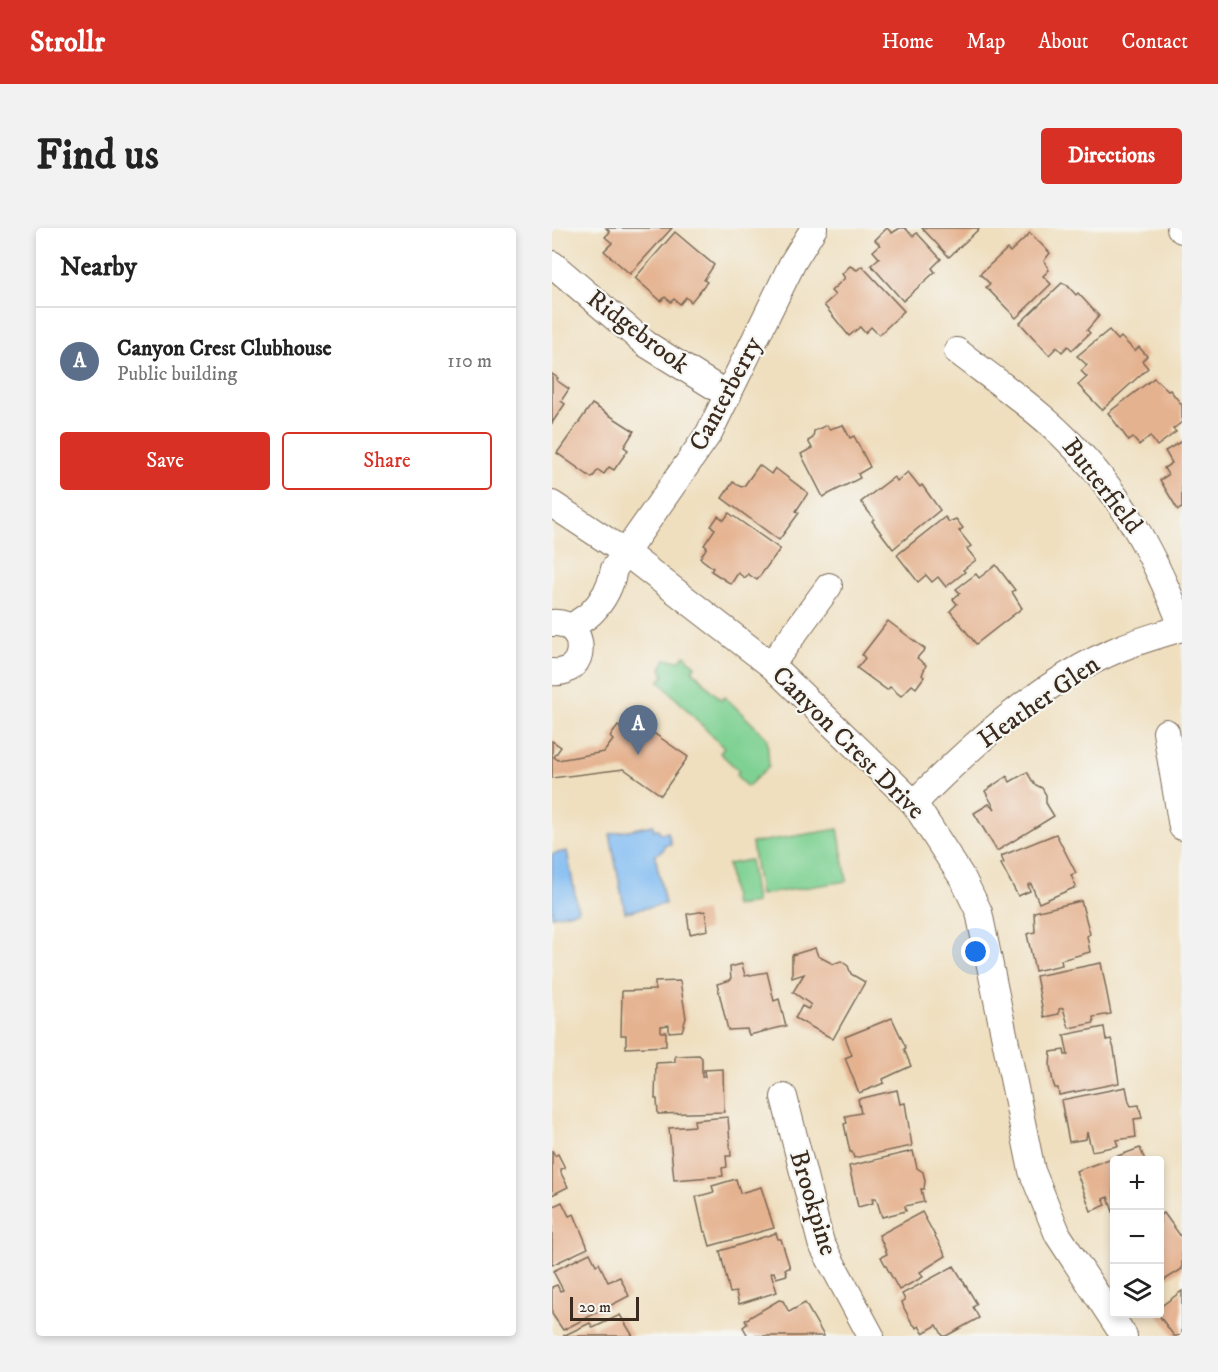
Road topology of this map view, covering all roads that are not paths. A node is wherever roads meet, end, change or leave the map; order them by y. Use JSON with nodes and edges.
{"nodes":[{"id":1,"x":814,"y":228,"type":"edge"},
{"id":2,"x":552,"y":264,"type":"edge"},
{"id":3,"x":957,"y":351,"type":"dead end"},
{"id":4,"x":728,"y":395,"type":"junction"},
{"id":5,"x":552,"y":504,"type":"edge"},
{"id":6,"x":620,"y":561,"type":"junction"},
{"id":7,"x":829,"y":586,"type":"dead end"},
{"id":8,"x":567,"y":624,"type":"edge"},
{"id":9,"x":1182,"y":627,"type":"edge"},
{"id":10,"x":771,"y":665,"type":"junction"},
{"id":11,"x":552,"y":672,"type":"edge"},
{"id":12,"x":1166,"y":732,"type":"dead end"},
{"id":13,"x":914,"y":803,"type":"junction"},
{"id":14,"x":1182,"y":827,"type":"edge"},
{"id":15,"x":784,"y":1097,"type":"dead end"},
{"id":16,"x":871,"y":1336,"type":"edge"},
{"id":17,"x":1124,"y":1336,"type":"edge"}],
"edges":[{"from":1,"to":4,"type":"street","name":"Canterberry"},
{"from":2,"to":4,"type":"street","name":"Ridgebrook"},
{"from":3,"to":9,"type":"street","name":"Butterfield"},
{"from":4,"to":6,"type":"street","name":"Canterberry"},
{"from":5,"to":6,"type":"street","name":"Canyon Crest Drive"},
{"from":6,"to":8,"type":"street","name":"Canterberry"},
{"from":6,"to":10,"type":"street","name":"Canyon Crest Drive"},
{"from":7,"to":10,"type":"street"},
{"from":8,"to":11,"type":"street"},
{"from":9,"to":13,"type":"street","name":"Heather Glen"},
{"from":10,"to":13,"type":"street","name":"Canyon Crest Drive"},
{"from":12,"to":14,"type":"street"},
{"from":13,"to":17,"type":"street","name":"Canyon Crest Drive"},
{"from":15,"to":16,"type":"street","name":"Brookpine"}]}
